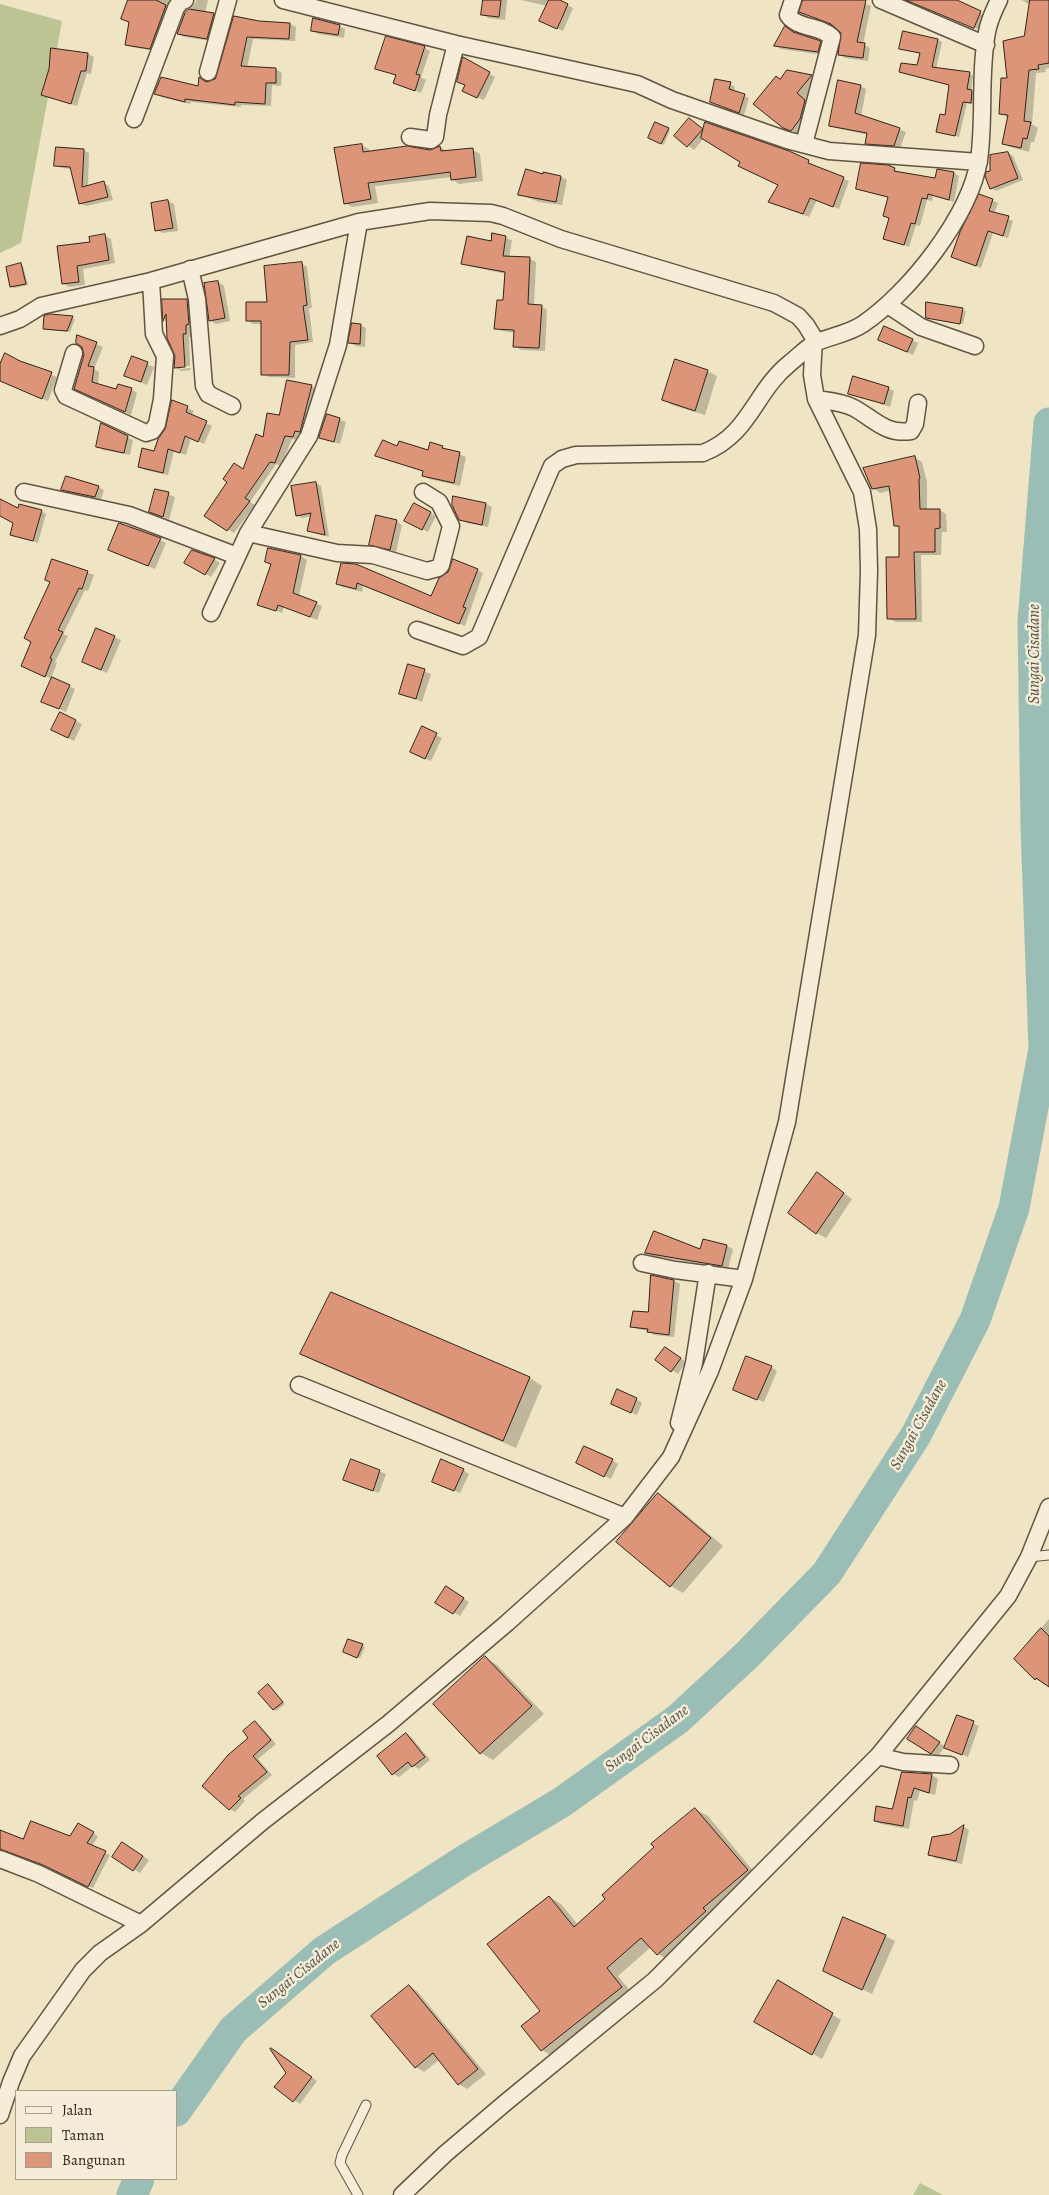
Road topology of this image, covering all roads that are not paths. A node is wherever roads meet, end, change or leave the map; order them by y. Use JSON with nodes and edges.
{"nodes":[{"id":1,"x":228,"y":0,"type":"edge"},
{"id":2,"x":283,"y":0,"type":"edge"},
{"id":3,"x":793,"y":0,"type":"edge"},
{"id":4,"x":882,"y":0,"type":"edge"},
{"id":5,"x":999,"y":0,"type":"edge"},
{"id":6,"x":179,"y":1,"type":"edge"},
{"id":7,"x":456,"y":44,"type":"junction"},
{"id":8,"x":986,"y":45,"type":"junction"},
{"id":9,"x":208,"y":72,"type":"dead end"},
{"id":10,"x":134,"y":119,"type":"dead end"},
{"id":11,"x":410,"y":138,"type":"dead end"},
{"id":12,"x":804,"y":144,"type":"junction"},
{"id":13,"x":979,"y":162,"type":"junction"},
{"id":14,"x":359,"y":222,"type":"junction"},
{"id":15,"x":190,"y":270,"type":"junction"},
{"id":16,"x":151,"y":281,"type":"junction"},
{"id":17,"x":888,"y":305,"type":"junction"},
{"id":18,"x":0,"y":326,"type":"edge"},
{"id":19,"x":815,"y":343,"type":"junction"},
{"id":20,"x":975,"y":346,"type":"dead end"},
{"id":21,"x":74,"y":353,"type":"dead end"},
{"id":22,"x":816,"y":399,"type":"junction"},
{"id":23,"x":918,"y":402,"type":"dead end"},
{"id":24,"x":232,"y":406,"type":"dead end"},
{"id":25,"x":24,"y":492,"type":"dead end"},
{"id":26,"x":423,"y":492,"type":"dead end"},
{"id":27,"x":248,"y":533,"type":"junction"},
{"id":28,"x":237,"y":556,"type":"junction"},
{"id":29,"x":210,"y":613,"type":"dead end"},
{"id":30,"x":416,"y":630,"type":"dead end"},
{"id":31,"x":642,"y":1263,"type":"dead end"},
{"id":32,"x":708,"y":1273,"type":"junction"},
{"id":33,"x":744,"y":1278,"type":"junction"},
{"id":34,"x":299,"y":1385,"type":"dead end"},
{"id":35,"x":671,"y":1457,"type":"junction"},
{"id":36,"x":1049,"y":1507,"type":"edge"},
{"id":37,"x":625,"y":1517,"type":"junction"},
{"id":38,"x":1049,"y":1555,"type":"edge"},
{"id":39,"x":1029,"y":1557,"type":"junction"},
{"id":40,"x":878,"y":1756,"type":"junction"},
{"id":41,"x":950,"y":1766,"type":"dead end"},
{"id":42,"x":0,"y":1859,"type":"edge"},
{"id":43,"x":141,"y":1924,"type":"junction"},
{"id":44,"x":366,"y":2105,"type":"dead end"},
{"id":45,"x":0,"y":2115,"type":"edge"},
{"id":46,"x":358,"y":2195,"type":"edge"},
{"id":47,"x":402,"y":2195,"type":"edge"}],
"edges":[{"from":1,"to":9,"type":"street"},
{"from":2,"to":7,"type":"street"},
{"from":3,"to":12,"type":"street"},
{"from":4,"to":8,"type":"street"},
{"from":5,"to":8,"type":"street"},
{"from":6,"to":10,"type":"street"},
{"from":7,"to":11,"type":"street"},
{"from":7,"to":12,"type":"street"},
{"from":8,"to":13,"type":"street"},
{"from":12,"to":13,"type":"street"},
{"from":13,"to":17,"type":"street"},
{"from":14,"to":15,"type":"street"},
{"from":14,"to":19,"type":"street"},
{"from":14,"to":27,"type":"street"},
{"from":15,"to":16,"type":"street"},
{"from":15,"to":24,"type":"street"},
{"from":16,"to":18,"type":"street"},
{"from":16,"to":21,"type":"street"},
{"from":17,"to":19,"type":"street"},
{"from":17,"to":20,"type":"street"},
{"from":19,"to":22,"type":"street"},
{"from":19,"to":30,"type":"street"},
{"from":22,"to":23,"type":"street"},
{"from":22,"to":33,"type":"street"},
{"from":25,"to":28,"type":"street"},
{"from":26,"to":27,"type":"street"},
{"from":27,"to":28,"type":"street"},
{"from":28,"to":29,"type":"street"},
{"from":31,"to":32,"type":"street"},
{"from":32,"to":33,"type":"street"},
{"from":32,"to":35,"type":"street"},
{"from":33,"to":35,"type":"street"},
{"from":34,"to":37,"type":"street"},
{"from":35,"to":37,"type":"street"},
{"from":36,"to":39,"type":"street"},
{"from":37,"to":43,"type":"street"},
{"from":38,"to":39,"type":"lane"},
{"from":39,"to":40,"type":"street"},
{"from":40,"to":41,"type":"street"},
{"from":40,"to":47,"type":"street"},
{"from":42,"to":43,"type":"street"},
{"from":43,"to":45,"type":"street"},
{"from":44,"to":46,"type":"lane"}]}
